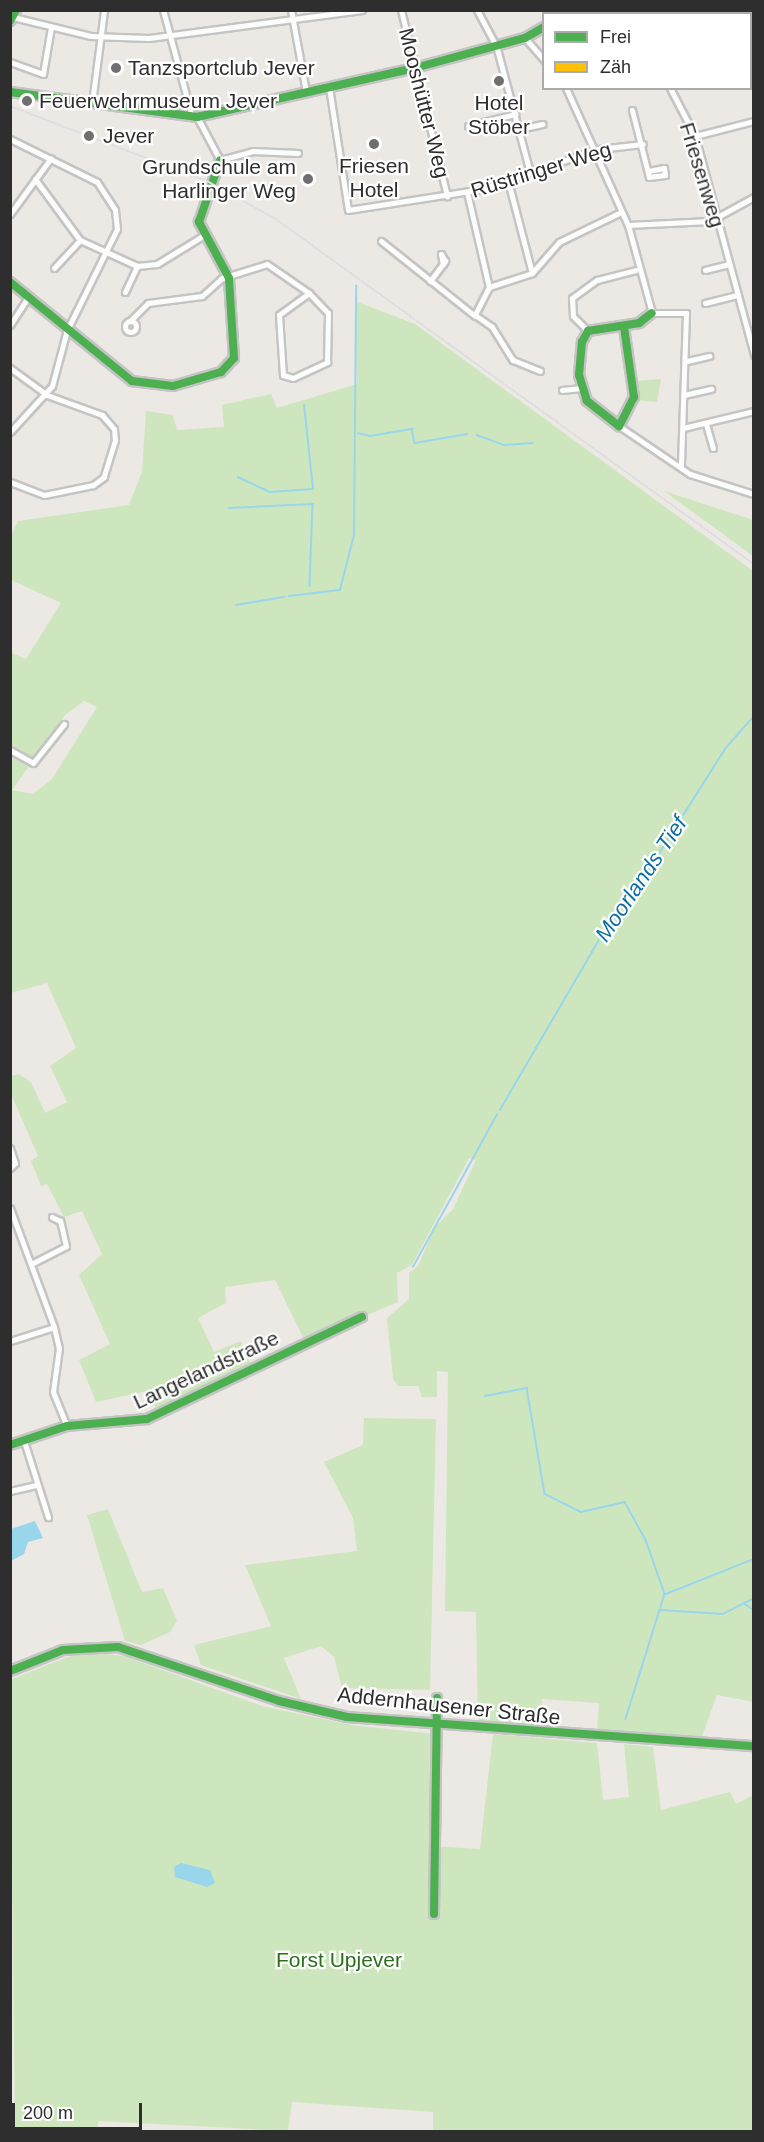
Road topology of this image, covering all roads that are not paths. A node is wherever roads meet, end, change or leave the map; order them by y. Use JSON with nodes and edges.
{"nodes":[{"id":1,"x":104,"y":10,"type":"edge"},
{"id":2,"x":163,"y":10,"type":"edge"},
{"id":3,"x":291,"y":10,"type":"edge"},
{"id":4,"x":362,"y":10,"type":"edge"},
{"id":5,"x":401,"y":10,"type":"edge"},
{"id":6,"x":477,"y":10,"type":"edge"},
{"id":7,"x":565,"y":10,"type":"edge"},
{"id":8,"x":558,"y":12,"type":"edge"},
{"id":9,"x":13,"y":15,"type":"edge"},
{"id":10,"x":293,"y":22,"type":"junction"},
{"id":11,"x":51,"y":27,"type":"junction"},
{"id":12,"x":542,"y":28,"type":"edge"},
{"id":13,"x":100,"y":36,"type":"junction"},
{"id":14,"x":170,"y":37,"type":"junction"},
{"id":15,"x":525,"y":38,"type":"junction"},
{"id":16,"x":496,"y":45,"type":"junction"},
{"id":17,"x":542,"y":59,"type":"edge"},
{"id":18,"x":10,"y":62,"type":"edge"},
{"id":19,"x":416,"y":68,"type":"junction"},
{"id":20,"x":329,"y":87,"type":"junction"},
{"id":21,"x":567,"y":90,"type":"edge"},
{"id":22,"x":671,"y":90,"type":"edge"},
{"id":23,"x":10,"y":92,"type":"edge"},
{"id":24,"x":306,"y":92,"type":"junction"},
{"id":25,"x":92,"y":103,"type":"junction"},
{"id":26,"x":632,"y":110,"type":"dead end"},
{"id":27,"x":515,"y":114,"type":"junction"},
{"id":28,"x":195,"y":117,"type":"junction"},
{"id":29,"x":753,"y":121,"type":"edge"},
{"id":30,"x":542,"y":124,"type":"dead end"},
{"id":31,"x":468,"y":126,"type":"dead end"},
{"id":32,"x":519,"y":129,"type":"junction"},
{"id":33,"x":695,"y":136,"type":"junction"},
{"id":34,"x":10,"y":140,"type":"edge"},
{"id":35,"x":643,"y":144,"type":"junction"},
{"id":36,"x":598,"y":149,"type":"junction"},
{"id":37,"x":298,"y":153,"type":"dead end"},
{"id":38,"x":51,"y":158,"type":"junction"},
{"id":39,"x":220,"y":160,"type":"junction"},
{"id":40,"x":648,"y":171,"type":"dead end"},
{"id":41,"x":530,"y":174,"type":"junction"},
{"id":42,"x":35,"y":179,"type":"junction"},
{"id":43,"x":508,"y":181,"type":"junction"},
{"id":44,"x":467,"y":192,"type":"junction"},
{"id":45,"x":447,"y":196,"type":"junction"},
{"id":46,"x":753,"y":197,"type":"edge"},
{"id":47,"x":13,"y":206,"type":"edge"},
{"id":48,"x":621,"y":212,"type":"junction"},
{"id":49,"x":10,"y":214,"type":"edge"},
{"id":50,"x":715,"y":216,"type":"junction"},
{"id":51,"x":628,"y":225,"type":"junction"},
{"id":52,"x":206,"y":234,"type":"junction"},
{"id":53,"x":80,"y":240,"type":"junction"},
{"id":54,"x":381,"y":241,"type":"dead end"},
{"id":55,"x":108,"y":255,"type":"junction"},
{"id":56,"x":443,"y":264,"type":"dead end"},
{"id":57,"x":729,"y":264,"type":"junction"},
{"id":58,"x":137,"y":266,"type":"junction"},
{"id":59,"x":54,"y":268,"type":"dead end"},
{"id":60,"x":636,"y":270,"type":"junction"},
{"id":61,"x":705,"y":270,"type":"dead end"},
{"id":62,"x":532,"y":273,"type":"junction"},
{"id":63,"x":229,"y":278,"type":"junction"},
{"id":64,"x":430,"y":281,"type":"junction"},
{"id":65,"x":10,"y":282,"type":"edge"},
{"id":66,"x":489,"y":287,"type":"junction"},
{"id":67,"x":125,"y":292,"type":"dead end"},
{"id":68,"x":309,"y":293,"type":"junction"},
{"id":69,"x":738,"y":295,"type":"junction"},
{"id":70,"x":28,"y":297,"type":"junction"},
{"id":71,"x":705,"y":303,"type":"dead end"},
{"id":72,"x":652,"y":313,"type":"junction"},
{"id":73,"x":475,"y":315,"type":"junction"},
{"id":74,"x":130,"y":321,"type":"dead end"},
{"id":75,"x":10,"y":325,"type":"edge"},
{"id":76,"x":624,"y":327,"type":"junction"},
{"id":77,"x":67,"y":330,"type":"junction"},
{"id":78,"x":588,"y":331,"type":"junction"},
{"id":79,"x":753,"y":355,"type":"edge"},
{"id":80,"x":709,"y":356,"type":"dead end"},
{"id":81,"x":687,"y":362,"type":"junction"},
{"id":82,"x":11,"y":370,"type":"edge"},
{"id":83,"x":540,"y":371,"type":"dead end"},
{"id":84,"x":582,"y":388,"type":"junction"},
{"id":85,"x":711,"y":388,"type":"dead end"},
{"id":86,"x":562,"y":390,"type":"dead end"},
{"id":87,"x":47,"y":395,"type":"junction"},
{"id":88,"x":684,"y":395,"type":"junction"},
{"id":89,"x":753,"y":411,"type":"edge"},
{"id":90,"x":706,"y":424,"type":"junction"},
{"id":91,"x":619,"y":426,"type":"junction"},
{"id":92,"x":683,"y":428,"type":"junction"},
{"id":93,"x":10,"y":432,"type":"edge"},
{"id":94,"x":712,"y":448,"type":"dead end"},
{"id":95,"x":681,"y":466,"type":"junction"},
{"id":96,"x":10,"y":482,"type":"edge"},
{"id":97,"x":753,"y":494,"type":"edge"},
{"id":98,"x":64,"y":724,"type":"dead end"},
{"id":99,"x":10,"y":750,"type":"edge"},
{"id":100,"x":10,"y":1148,"type":"edge"},
{"id":101,"x":10,"y":1168,"type":"edge"},
{"id":102,"x":10,"y":1208,"type":"edge"},
{"id":103,"x":52,"y":1217,"type":"dead end"},
{"id":104,"x":31,"y":1264,"type":"junction"},
{"id":105,"x":362,"y":1317,"type":"dead end"},
{"id":106,"x":54,"y":1327,"type":"junction"},
{"id":107,"x":10,"y":1341,"type":"edge"},
{"id":108,"x":67,"y":1426,"type":"junction"},
{"id":109,"x":24,"y":1441,"type":"junction"},
{"id":110,"x":10,"y":1445,"type":"edge"},
{"id":111,"x":37,"y":1485,"type":"junction"},
{"id":112,"x":10,"y":1491,"type":"edge"},
{"id":113,"x":48,"y":1516,"type":"dead end"},
{"id":114,"x":10,"y":1671,"type":"edge"},
{"id":115,"x":437,"y":1698,"type":"dead end"},
{"id":116,"x":435,"y":1727,"type":"junction"},
{"id":117,"x":753,"y":1746,"type":"edge"},
{"id":118,"x":434,"y":1914,"type":"dead end"}],
"edges":[{"from":1,"to":13,"type":"street"},
{"from":2,"to":14,"type":"street"},
{"from":3,"to":10,"type":"street"},
{"from":4,"to":10,"type":"street"},
{"from":5,"to":19,"type":"street","name":"Mooshütter Weg"},
{"from":6,"to":16,"type":"street"},
{"from":7,"to":8,"type":"street"},
{"from":9,"to":11,"type":"street"},
{"from":10,"to":14,"type":"street"},
{"from":10,"to":24,"type":"street"},
{"from":11,"to":13,"type":"street"},
{"from":11,"to":18,"type":"street"},
{"from":12,"to":15,"type":"street"},
{"from":13,"to":14,"type":"street"},
{"from":13,"to":25,"type":"street"},
{"from":14,"to":28,"type":"street"},
{"from":15,"to":16,"type":"street"},
{"from":15,"to":17,"type":"street"},
{"from":16,"to":19,"type":"street"},
{"from":16,"to":27,"type":"street"},
{"from":19,"to":20,"type":"street"},
{"from":19,"to":45,"type":"street","name":"Mooshütter Weg"},
{"from":20,"to":24,"type":"street"},
{"from":20,"to":45,"type":"street","name":"Rüstringer Weg"},
{"from":21,"to":36,"type":"street"},
{"from":22,"to":33,"type":"street","name":"Friesenweg"},
{"from":23,"to":25,"type":"street"},
{"from":24,"to":28,"type":"street"},
{"from":25,"to":28,"type":"street"},
{"from":26,"to":35,"type":"street"},
{"from":27,"to":31,"type":"street"},
{"from":27,"to":32,"type":"street"},
{"from":28,"to":39,"type":"street"},
{"from":29,"to":33,"type":"street"},
{"from":30,"to":32,"type":"street"},
{"from":32,"to":41,"type":"street"},
{"from":33,"to":50,"type":"street","name":"Friesenweg"},
{"from":34,"to":38,"type":"street"},
{"from":35,"to":36,"type":"street","name":"Rüstringer Weg"},
{"from":35,"to":40,"type":"street","name":"Rüstringer Weg"},
{"from":36,"to":41,"type":"street","name":"Rüstringer Weg"},
{"from":36,"to":48,"type":"street"},
{"from":37,"to":39,"type":"street"},
{"from":38,"to":42,"type":"street"},
{"from":38,"to":55,"type":"street"},
{"from":39,"to":52,"type":"street"},
{"from":41,"to":43,"type":"street","name":"Rüstringer Weg"},
{"from":42,"to":47,"type":"street"},
{"from":42,"to":53,"type":"street"},
{"from":43,"to":44,"type":"street","name":"Rüstringer Weg"},
{"from":43,"to":62,"type":"street"},
{"from":44,"to":45,"type":"street","name":"Rüstringer Weg"},
{"from":44,"to":66,"type":"street"},
{"from":46,"to":50,"type":"street"},
{"from":47,"to":49,"type":"street"},
{"from":48,"to":51,"type":"street"},
{"from":48,"to":62,"type":"street"},
{"from":50,"to":51,"type":"street"},
{"from":50,"to":57,"type":"street","name":"Friesenweg"},
{"from":51,"to":60,"type":"street"},
{"from":52,"to":58,"type":"street"},
{"from":52,"to":63,"type":"street"},
{"from":53,"to":55,"type":"street"},
{"from":53,"to":59,"type":"street"},
{"from":54,"to":64,"type":"street"},
{"from":55,"to":58,"type":"street"},
{"from":55,"to":77,"type":"street"},
{"from":56,"to":64,"type":"street"},
{"from":57,"to":61,"type":"street"},
{"from":57,"to":69,"type":"street","name":"Friesenweg"},
{"from":58,"to":67,"type":"street"},
{"from":60,"to":72,"type":"street"},
{"from":60,"to":78,"type":"street"},
{"from":62,"to":66,"type":"street"},
{"from":63,"to":68,"type":"street"},
{"from":63,"to":74,"type":"street"},
{"from":63,"to":77,"type":"street"},
{"from":64,"to":73,"type":"street"},
{"from":65,"to":70,"type":"street"},
{"from":66,"to":73,"type":"street"},
{"from":68,"to":68,"type":"street"},
{"from":69,"to":71,"type":"street"},
{"from":69,"to":79,"type":"street","name":"Friesenweg"},
{"from":70,"to":75,"type":"street"},
{"from":70,"to":77,"type":"street"},
{"from":72,"to":76,"type":"street"},
{"from":72,"to":81,"type":"street"},
{"from":73,"to":83,"type":"street"},
{"from":76,"to":78,"type":"street"},
{"from":76,"to":91,"type":"street"},
{"from":77,"to":87,"type":"street"},
{"from":78,"to":84,"type":"street"},
{"from":80,"to":81,"type":"street"},
{"from":81,"to":88,"type":"street"},
{"from":82,"to":87,"type":"street"},
{"from":84,"to":86,"type":"street"},
{"from":84,"to":91,"type":"street"},
{"from":85,"to":88,"type":"street"},
{"from":87,"to":93,"type":"street"},
{"from":87,"to":96,"type":"street"},
{"from":88,"to":92,"type":"street"},
{"from":89,"to":90,"type":"street"},
{"from":90,"to":92,"type":"street"},
{"from":90,"to":94,"type":"street"},
{"from":91,"to":95,"type":"street"},
{"from":92,"to":95,"type":"street"},
{"from":95,"to":97,"type":"street"},
{"from":98,"to":99,"type":"street"},
{"from":100,"to":101,"type":"street"},
{"from":102,"to":104,"type":"street"},
{"from":103,"to":104,"type":"street"},
{"from":104,"to":106,"type":"street"},
{"from":105,"to":108,"type":"street","name":"Langelandstraße"},
{"from":106,"to":107,"type":"street"},
{"from":106,"to":108,"type":"street"},
{"from":108,"to":109,"type":"street","name":"Langelandstraße"},
{"from":109,"to":110,"type":"street","name":"Langelandstraße"},
{"from":109,"to":111,"type":"street"},
{"from":111,"to":112,"type":"street"},
{"from":111,"to":113,"type":"street"},
{"from":114,"to":116,"type":"street","name":"Addernhausener Straße"},
{"from":115,"to":116,"type":"street"},
{"from":116,"to":117,"type":"street","name":"Addernhausener Straße"},
{"from":116,"to":118,"type":"street"}]}
